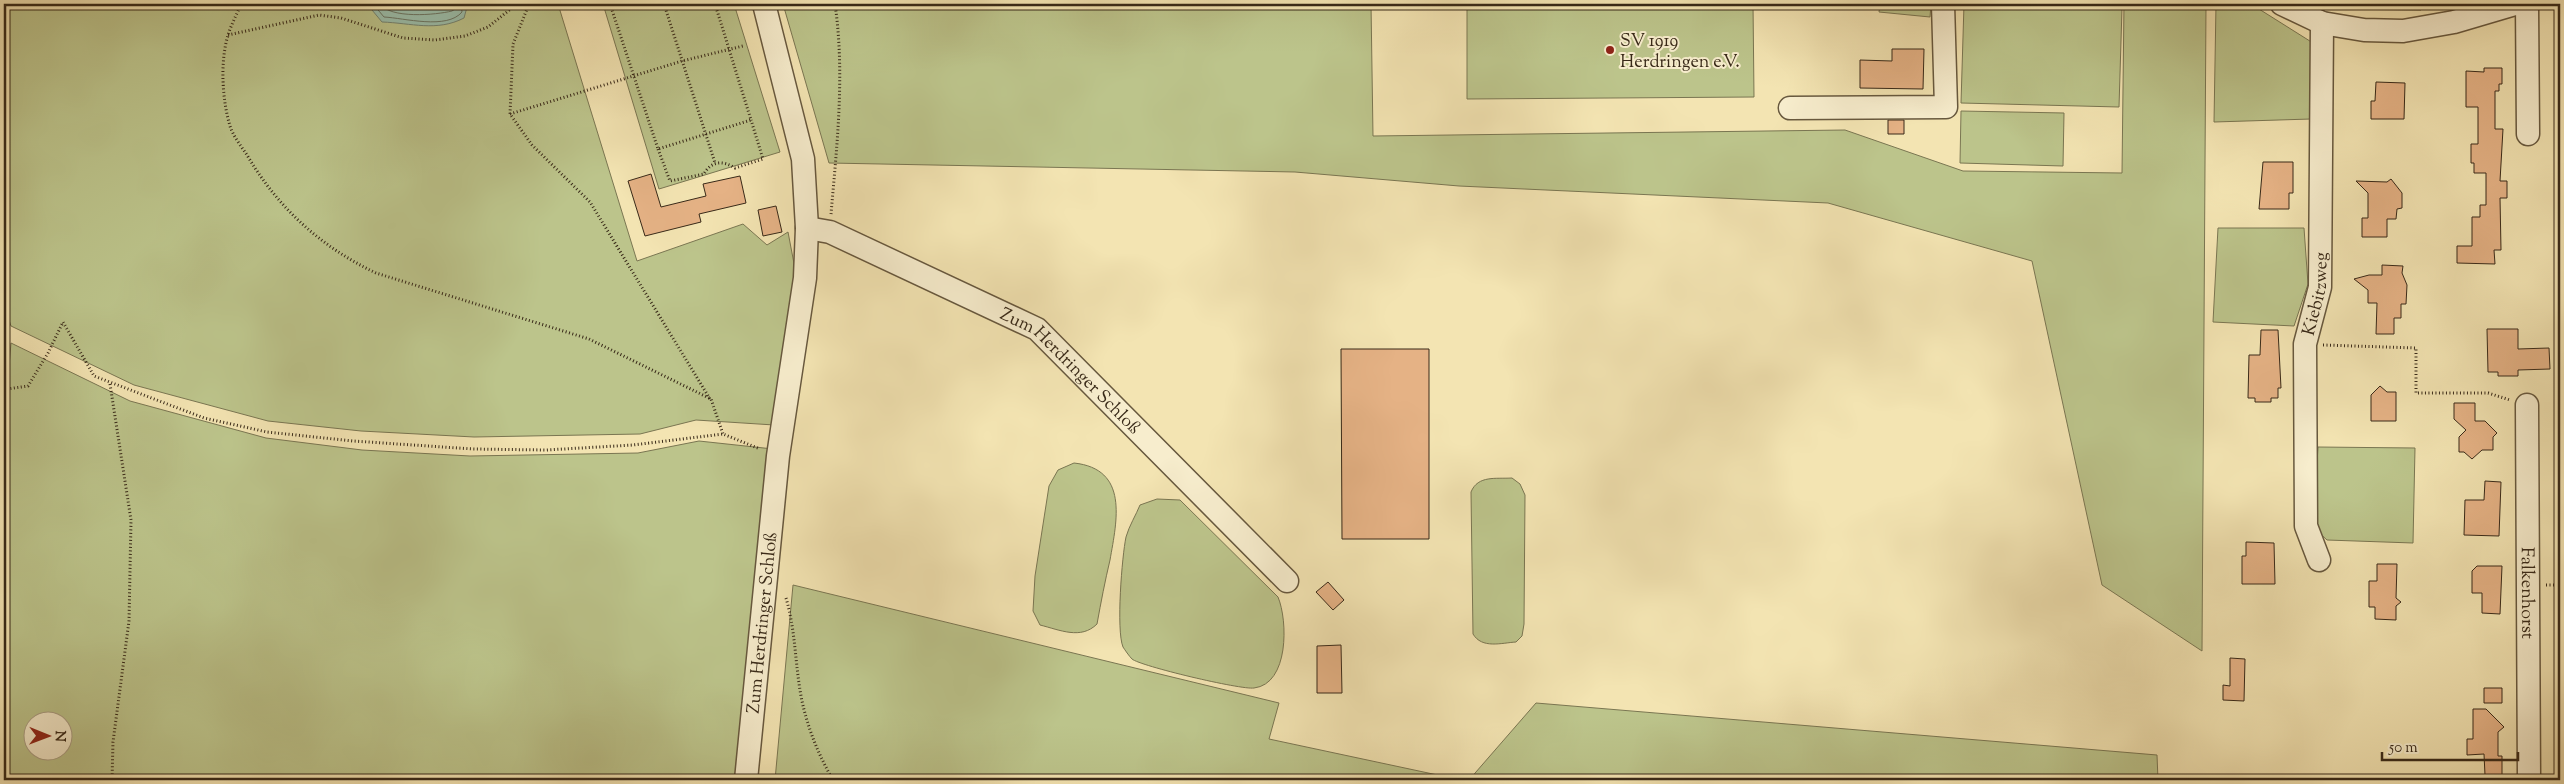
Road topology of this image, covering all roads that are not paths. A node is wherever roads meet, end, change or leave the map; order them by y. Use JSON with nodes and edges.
{"nodes":[{"id":1,"x":764,"y":4,"type":"edge"},
{"id":2,"x":1944,"y":4,"type":"edge"},
{"id":3,"x":2282,"y":4,"type":"edge"},
{"id":4,"x":2514,"y":4,"type":"edge"},
{"id":5,"x":2527,"y":4,"type":"edge"},
{"id":6,"x":2322,"y":23,"type":"junction"},
{"id":7,"x":1790,"y":108,"type":"dead end"},
{"id":8,"x":2528,"y":134,"type":"dead end"},
{"id":9,"x":807,"y":228,"type":"junction"},
{"id":10,"x":2527,"y":405,"type":"road end"},
{"id":11,"x":2319,"y":560,"type":"dead end"},
{"id":12,"x":1287,"y":581,"type":"dead end"},
{"id":13,"x":746,"y":780,"type":"edge"},
{"id":14,"x":2529,"y":780,"type":"edge"}],
"edges":[{"from":1,"to":9,"type":"street","name":"Zum Herdringer Schloß"},
{"from":2,"to":7,"type":"street"},
{"from":3,"to":6,"type":"street"},
{"from":4,"to":6,"type":"street"},
{"from":5,"to":8,"type":"street"},
{"from":6,"to":11,"type":"street","name":"Kiebitzweg"},
{"from":9,"to":12,"type":"street","name":"Zum Herdringer Schloß"},
{"from":9,"to":13,"type":"street","name":"Zum Herdringer Schloß"},
{"from":10,"to":14,"type":"street","name":"Falkenhorst"}]}
